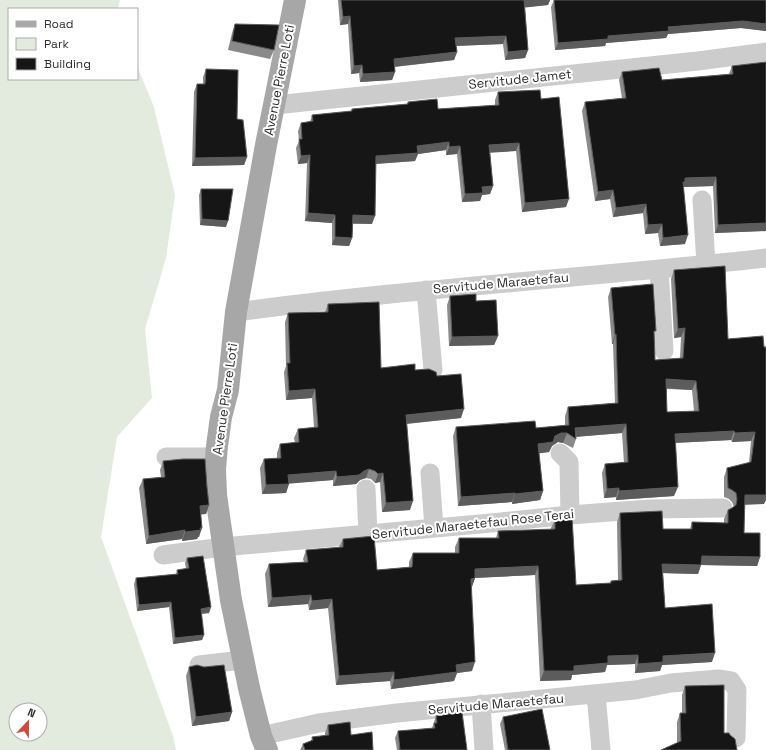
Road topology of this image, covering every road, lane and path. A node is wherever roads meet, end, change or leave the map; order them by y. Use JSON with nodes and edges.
{"nodes":[{"id":1,"x":295,"y":0,"type":"edge"},
{"id":2,"x":766,"y":52,"type":"edge"},
{"id":3,"x":275,"y":105,"type":"junction"},
{"id":4,"x":702,"y":200,"type":"dead end"},
{"id":5,"x":766,"y":258,"type":"edge"},
{"id":6,"x":706,"y":264,"type":"junction"},
{"id":7,"x":659,"y":270,"type":"junction"},
{"id":8,"x":426,"y":290,"type":"junction"},
{"id":9,"x":236,"y":312,"type":"junction"},
{"id":10,"x":664,"y":351,"type":"dead end"},
{"id":11,"x":433,"y":370,"type":"edge"},
{"id":12,"x":560,"y":453,"type":"dead end"},
{"id":13,"x":166,"y":458,"type":"dead end"},
{"id":14,"x":216,"y":458,"type":"junction"},
{"id":15,"x":430,"y":473,"type":"dead end"},
{"id":16,"x":366,"y":490,"type":"dead end"},
{"id":17,"x":723,"y":508,"type":"dead end"},
{"id":18,"x":570,"y":515,"type":"junction"},
{"id":19,"x":434,"y":528,"type":"junction"},
{"id":20,"x":368,"y":534,"type":"junction"},
{"id":21,"x":223,"y":547,"type":"junction"},
{"id":22,"x":163,"y":555,"type":"dead end"},
{"id":23,"x":242,"y":659,"type":"junction"},
{"id":24,"x":199,"y":665,"type":"edge"},
{"id":25,"x":596,"y":694,"type":"junction"},
{"id":26,"x":481,"y":704,"type":"junction"},
{"id":27,"x":736,"y":738,"type":"edge"},
{"id":28,"x":264,"y":743,"type":"edge"},
{"id":29,"x":484,"y":750,"type":"edge"},
{"id":30,"x":601,"y":750,"type":"edge"}],
"edges":[{"from":1,"to":3,"type":"main road","name":"Avenue Pierre Loti"},
{"from":2,"to":3,"type":"street","name":"Servitude Jamet"},
{"from":3,"to":9,"type":"main road","name":"Avenue Pierre Loti"},
{"from":4,"to":6,"type":"street"},
{"from":5,"to":6,"type":"street","name":"Servitude Maraetefau"},
{"from":6,"to":7,"type":"street","name":"Servitude Maraetefau"},
{"from":7,"to":8,"type":"street","name":"Servitude Maraetefau"},
{"from":7,"to":10,"type":"street"},
{"from":8,"to":9,"type":"street","name":"Servitude Maraetefau"},
{"from":8,"to":11,"type":"street"},
{"from":9,"to":14,"type":"main road","name":"Avenue Pierre Loti"},
{"from":12,"to":18,"type":"street"},
{"from":13,"to":14,"type":"street"},
{"from":14,"to":21,"type":"main road","name":"Avenue Pierre Loti"},
{"from":15,"to":19,"type":"street"},
{"from":16,"to":20,"type":"street"},
{"from":17,"to":18,"type":"street","name":"Servitude Maraetefau Rose Terai"},
{"from":18,"to":19,"type":"street","name":"Servitude Maraetefau Rose Terai"},
{"from":19,"to":20,"type":"street","name":"Servitude Maraetefau Rose Terai"},
{"from":20,"to":21,"type":"street","name":"Servitude Maraetefau Rose Terai"},
{"from":21,"to":22,"type":"street","name":"Servitude Maraetefau Rose Terai"},
{"from":21,"to":23,"type":"main road","name":"Avenue Pierre Loti"},
{"from":23,"to":24,"type":"street"},
{"from":23,"to":28,"type":"main road","name":"Avenue Pierre Loti"},
{"from":25,"to":26,"type":"street","name":"Servitude Maraetefau"},
{"from":25,"to":27,"type":"street","name":"Servitude Maraetefau"},
{"from":25,"to":30,"type":"street"},
{"from":26,"to":28,"type":"street","name":"Servitude Maraetefau"},
{"from":26,"to":29,"type":"street"}]}
